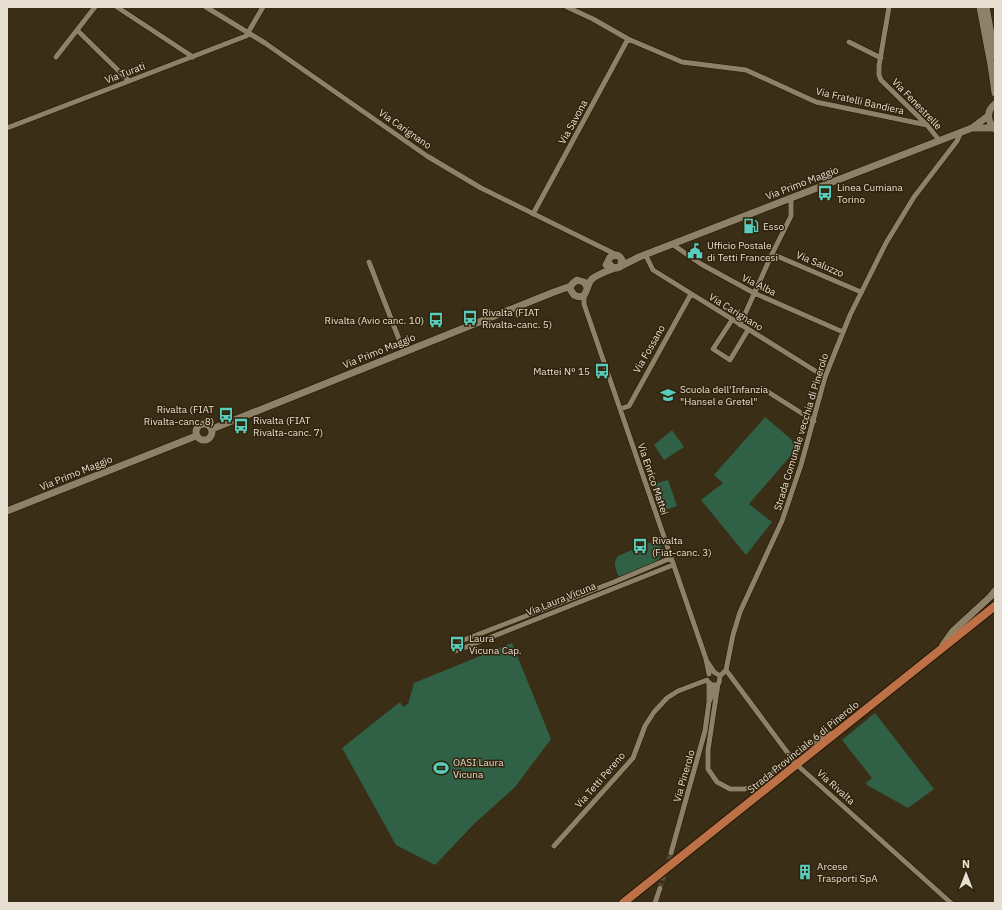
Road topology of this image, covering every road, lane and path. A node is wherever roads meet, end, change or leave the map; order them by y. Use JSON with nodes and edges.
{"nodes":[{"id":1,"x":94,"y":7,"type":"edge"},
{"id":2,"x":117,"y":7,"type":"edge"},
{"id":3,"x":208,"y":7,"type":"edge"},
{"id":4,"x":263,"y":7,"type":"edge"},
{"id":5,"x":567,"y":7,"type":"edge"},
{"id":6,"x":889,"y":7,"type":"edge"},
{"id":7,"x":980,"y":7,"type":"edge"},
{"id":8,"x":986,"y":7,"type":"edge"},
{"id":9,"x":77,"y":30,"type":"junction"},
{"id":10,"x":249,"y":32,"type":"junction"},
{"id":11,"x":628,"y":39,"type":"junction"},
{"id":12,"x":849,"y":42,"type":"dead end"},
{"id":13,"x":995,"y":56,"type":"edge"},
{"id":14,"x":56,"y":57,"type":"dead end"},
{"id":15,"x":193,"y":57,"type":"junction"},
{"id":16,"x":881,"y":58,"type":"junction"},
{"id":17,"x":129,"y":81,"type":"junction"},
{"id":18,"x":995,"y":93,"type":"edge"},
{"id":19,"x":995,"y":102,"type":"edge"},
{"id":20,"x":988,"y":116,"type":"junction"},
{"id":21,"x":927,"y":125,"type":"junction"},
{"id":22,"x":7,"y":128,"type":"edge"},
{"id":23,"x":972,"y":128,"type":"junction"},
{"id":24,"x":995,"y":128,"type":"edge"},
{"id":25,"x":961,"y":132,"type":"junction"},
{"id":26,"x":939,"y":140,"type":"junction"},
{"id":27,"x":791,"y":198,"type":"junction"},
{"id":28,"x":533,"y":214,"type":"junction"},
{"id":29,"x":672,"y":244,"type":"junction"},
{"id":30,"x":602,"y":248,"type":"junction"},
{"id":31,"x":772,"y":254,"type":"junction"},
{"id":32,"x":619,"y":256,"type":"junction"},
{"id":33,"x":642,"y":256,"type":"junction"},
{"id":34,"x":369,"y":262,"type":"dead end"},
{"id":35,"x":608,"y":262,"type":"junction"},
{"id":36,"x":617,"y":268,"type":"junction"},
{"id":37,"x":582,"y":281,"type":"junction"},
{"id":38,"x":587,"y":287,"type":"junction"},
{"id":39,"x":573,"y":292,"type":"junction"},
{"id":40,"x":861,"y":292,"type":"junction"},
{"id":41,"x":754,"y":293,"type":"junction"},
{"id":42,"x":691,"y":294,"type":"junction"},
{"id":43,"x":584,"y":295,"type":"junction"},
{"id":44,"x":584,"y":304,"type":"junction"},
{"id":45,"x":732,"y":320,"type":"junction"},
{"id":46,"x":740,"y":325,"type":"junction"},
{"id":47,"x":748,"y":330,"type":"junction"},
{"id":48,"x":843,"y":332,"type":"junction"},
{"id":49,"x":404,"y":352,"type":"junction"},
{"id":50,"x":825,"y":378,"type":"junction"},
{"id":51,"x":762,"y":388,"type":"dead end"},
{"id":52,"x":620,"y":409,"type":"junction"},
{"id":53,"x":814,"y":421,"type":"junction"},
{"id":54,"x":212,"y":429,"type":"junction"},
{"id":55,"x":196,"y":436,"type":"junction"},
{"id":56,"x":7,"y":512,"type":"edge"},
{"id":57,"x":671,"y":558,"type":"junction"},
{"id":58,"x":673,"y":565,"type":"junction"},
{"id":59,"x":995,"y":591,"type":"edge"},
{"id":60,"x":995,"y":606,"type":"edge"},
{"id":61,"x":461,"y":641,"type":"dead end"},
{"id":62,"x":940,"y":650,"type":"junction"},
{"id":63,"x":456,"y":651,"type":"dead end"},
{"id":64,"x":726,"y":667,"type":"junction"},
{"id":65,"x":715,"y":674,"type":"junction"},
{"id":66,"x":708,"y":682,"type":"junction"},
{"id":67,"x":716,"y":685,"type":"junction"},
{"id":68,"x":709,"y":702,"type":"junction"},
{"id":69,"x":794,"y":760,"type":"junction"},
{"id":70,"x":554,"y":846,"type":"dead end"},
{"id":71,"x":671,"y":853,"type":"tunnel mouth"},
{"id":72,"x":660,"y":888,"type":"tunnel mouth"},
{"id":73,"x":623,"y":903,"type":"edge"},
{"id":74,"x":656,"y":903,"type":"edge"},
{"id":75,"x":951,"y":903,"type":"edge"}],
"edges":[{"from":1,"to":9,"type":"street"},
{"from":2,"to":15,"type":"street"},
{"from":3,"to":10,"type":"street","name":"Via Carignano"},
{"from":4,"to":10,"type":"street"},
{"from":5,"to":11,"type":"street","name":"Via Fratelli Bandiera"},
{"from":6,"to":16,"type":"street","name":"Via Fenestrelle"},
{"from":7,"to":18,"type":"main road"},
{"from":8,"to":13,"type":"main road"},
{"from":9,"to":14,"type":"street"},
{"from":9,"to":17,"type":"street"},
{"from":10,"to":15,"type":"street","name":"Via Turati"},
{"from":10,"to":28,"type":"street","name":"Via Carignano"},
{"from":11,"to":21,"type":"street","name":"Via Fratelli Bandiera"},
{"from":11,"to":28,"type":"street","name":"Via Savona"},
{"from":12,"to":16,"type":"street"},
{"from":15,"to":17,"type":"street","name":"Via Turati"},
{"from":16,"to":21,"type":"street","name":"Via Fenestrelle"},
{"from":17,"to":22,"type":"street","name":"Via Turati"},
{"from":19,"to":20,"type":"main road"},
{"from":20,"to":23,"type":"main road","name":"Via Primo Maggio"},
{"from":20,"to":24,"type":"main road"},
{"from":21,"to":26,"type":"street","name":"Via Fenestrelle"},
{"from":23,"to":24,"type":"main road","name":"Via Primo Maggio"},
{"from":23,"to":25,"type":"main road","name":"Via Primo Maggio"},
{"from":25,"to":26,"type":"main road","name":"Via Primo Maggio"},
{"from":25,"to":40,"type":"street","name":"Strada Comunale vecchia di Pinerolo"},
{"from":26,"to":27,"type":"main road","name":"Via Primo Maggio"},
{"from":27,"to":29,"type":"main road","name":"Via Primo Maggio"},
{"from":27,"to":31,"type":"street"},
{"from":28,"to":30,"type":"street","name":"Via Carignano"},
{"from":29,"to":33,"type":"main road","name":"Via Primo Maggio"},
{"from":29,"to":41,"type":"street","name":"Via Alba"},
{"from":30,"to":32,"type":"street","name":"Via Carignano"},
{"from":30,"to":35,"type":"street"},
{"from":31,"to":40,"type":"street","name":"Via Saluzzo"},
{"from":31,"to":41,"type":"street"},
{"from":32,"to":33,"type":"main road","name":"Via Primo Maggio"},
{"from":32,"to":35,"type":"main road"},
{"from":32,"to":36,"type":"main road"},
{"from":33,"to":36,"type":"main road","name":"Via Primo Maggio"},
{"from":33,"to":42,"type":"street","name":"Via Carignano"},
{"from":34,"to":49,"type":"street"},
{"from":35,"to":36,"type":"main road"},
{"from":35,"to":37,"type":"main road"},
{"from":36,"to":38,"type":"main road","name":"Via Primo Maggio"},
{"from":37,"to":38,"type":"main road"},
{"from":37,"to":39,"type":"main road"},
{"from":38,"to":43,"type":"main road"},
{"from":39,"to":43,"type":"main road"},
{"from":39,"to":44,"type":"street","name":"Via Enrico Mattei"},
{"from":39,"to":49,"type":"main road","name":"Via Primo Maggio"},
{"from":40,"to":48,"type":"street","name":"Strada Comunale vecchia di Pinerolo"},
{"from":41,"to":46,"type":"street"},
{"from":41,"to":48,"type":"street","name":"Via Alba"},
{"from":42,"to":45,"type":"street","name":"Via Carignano"},
{"from":42,"to":52,"type":"street","name":"Via Fossano"},
{"from":43,"to":44,"type":"street","name":"Via Enrico Mattei"},
{"from":44,"to":52,"type":"street","name":"Via Enrico Mattei"},
{"from":45,"to":46,"type":"street","name":"Via Carignano"},
{"from":45,"to":47,"type":"street"},
{"from":46,"to":47,"type":"street","name":"Via Carignano"},
{"from":47,"to":50,"type":"street","name":"Via Carignano"},
{"from":48,"to":50,"type":"street","name":"Strada Comunale vecchia di Pinerolo"},
{"from":49,"to":54,"type":"main road","name":"Via Primo Maggio"},
{"from":50,"to":53,"type":"street","name":"Strada Comunale vecchia di Pinerolo"},
{"from":51,"to":53,"type":"street"},
{"from":52,"to":57,"type":"street","name":"Via Enrico Mattei"},
{"from":53,"to":64,"type":"street","name":"Strada Comunale vecchia di Pinerolo"},
{"from":54,"to":55,"type":"main road"},
{"from":54,"to":55,"type":"main road"},
{"from":55,"to":56,"type":"main road","name":"Via Primo Maggio"},
{"from":57,"to":58,"type":"street","name":"Via Enrico Mattei"},
{"from":57,"to":61,"type":"street","name":"Via Laura Vicuna"},
{"from":58,"to":63,"type":"street","name":"Via Laura Vicuna"},
{"from":58,"to":65,"type":"street","name":"Via Enrico Mattei"},
{"from":59,"to":62,"type":"main road"},
{"from":60,"to":62,"type":"main road","name":"Strada Provinciale 6 di Pinerolo"},
{"from":62,"to":69,"type":"main road","name":"Strada Provinciale 6 di Pinerolo"},
{"from":64,"to":65,"type":"street","name":"Strada Comunale vecchia di Pinerolo"},
{"from":64,"to":69,"type":"street","name":"Via Rivalta"},
{"from":65,"to":66,"type":"street"},
{"from":65,"to":67,"type":"street"},
{"from":66,"to":67,"type":"street"},
{"from":66,"to":68,"type":"street","name":"Via Pinerolo"},
{"from":66,"to":70,"type":"street","name":"Via Tetti Pereno"},
{"from":67,"to":68,"type":"street","name":"Via Pinerolo"},
{"from":67,"to":69,"type":"street"},
{"from":68,"to":71,"type":"street","name":"Via Pinerolo"},
{"from":69,"to":73,"type":"main road","name":"Strada Provinciale 6 di Pinerolo"},
{"from":69,"to":75,"type":"street","name":"Via Rivalta"},
{"from":72,"to":74,"type":"street"}]}
